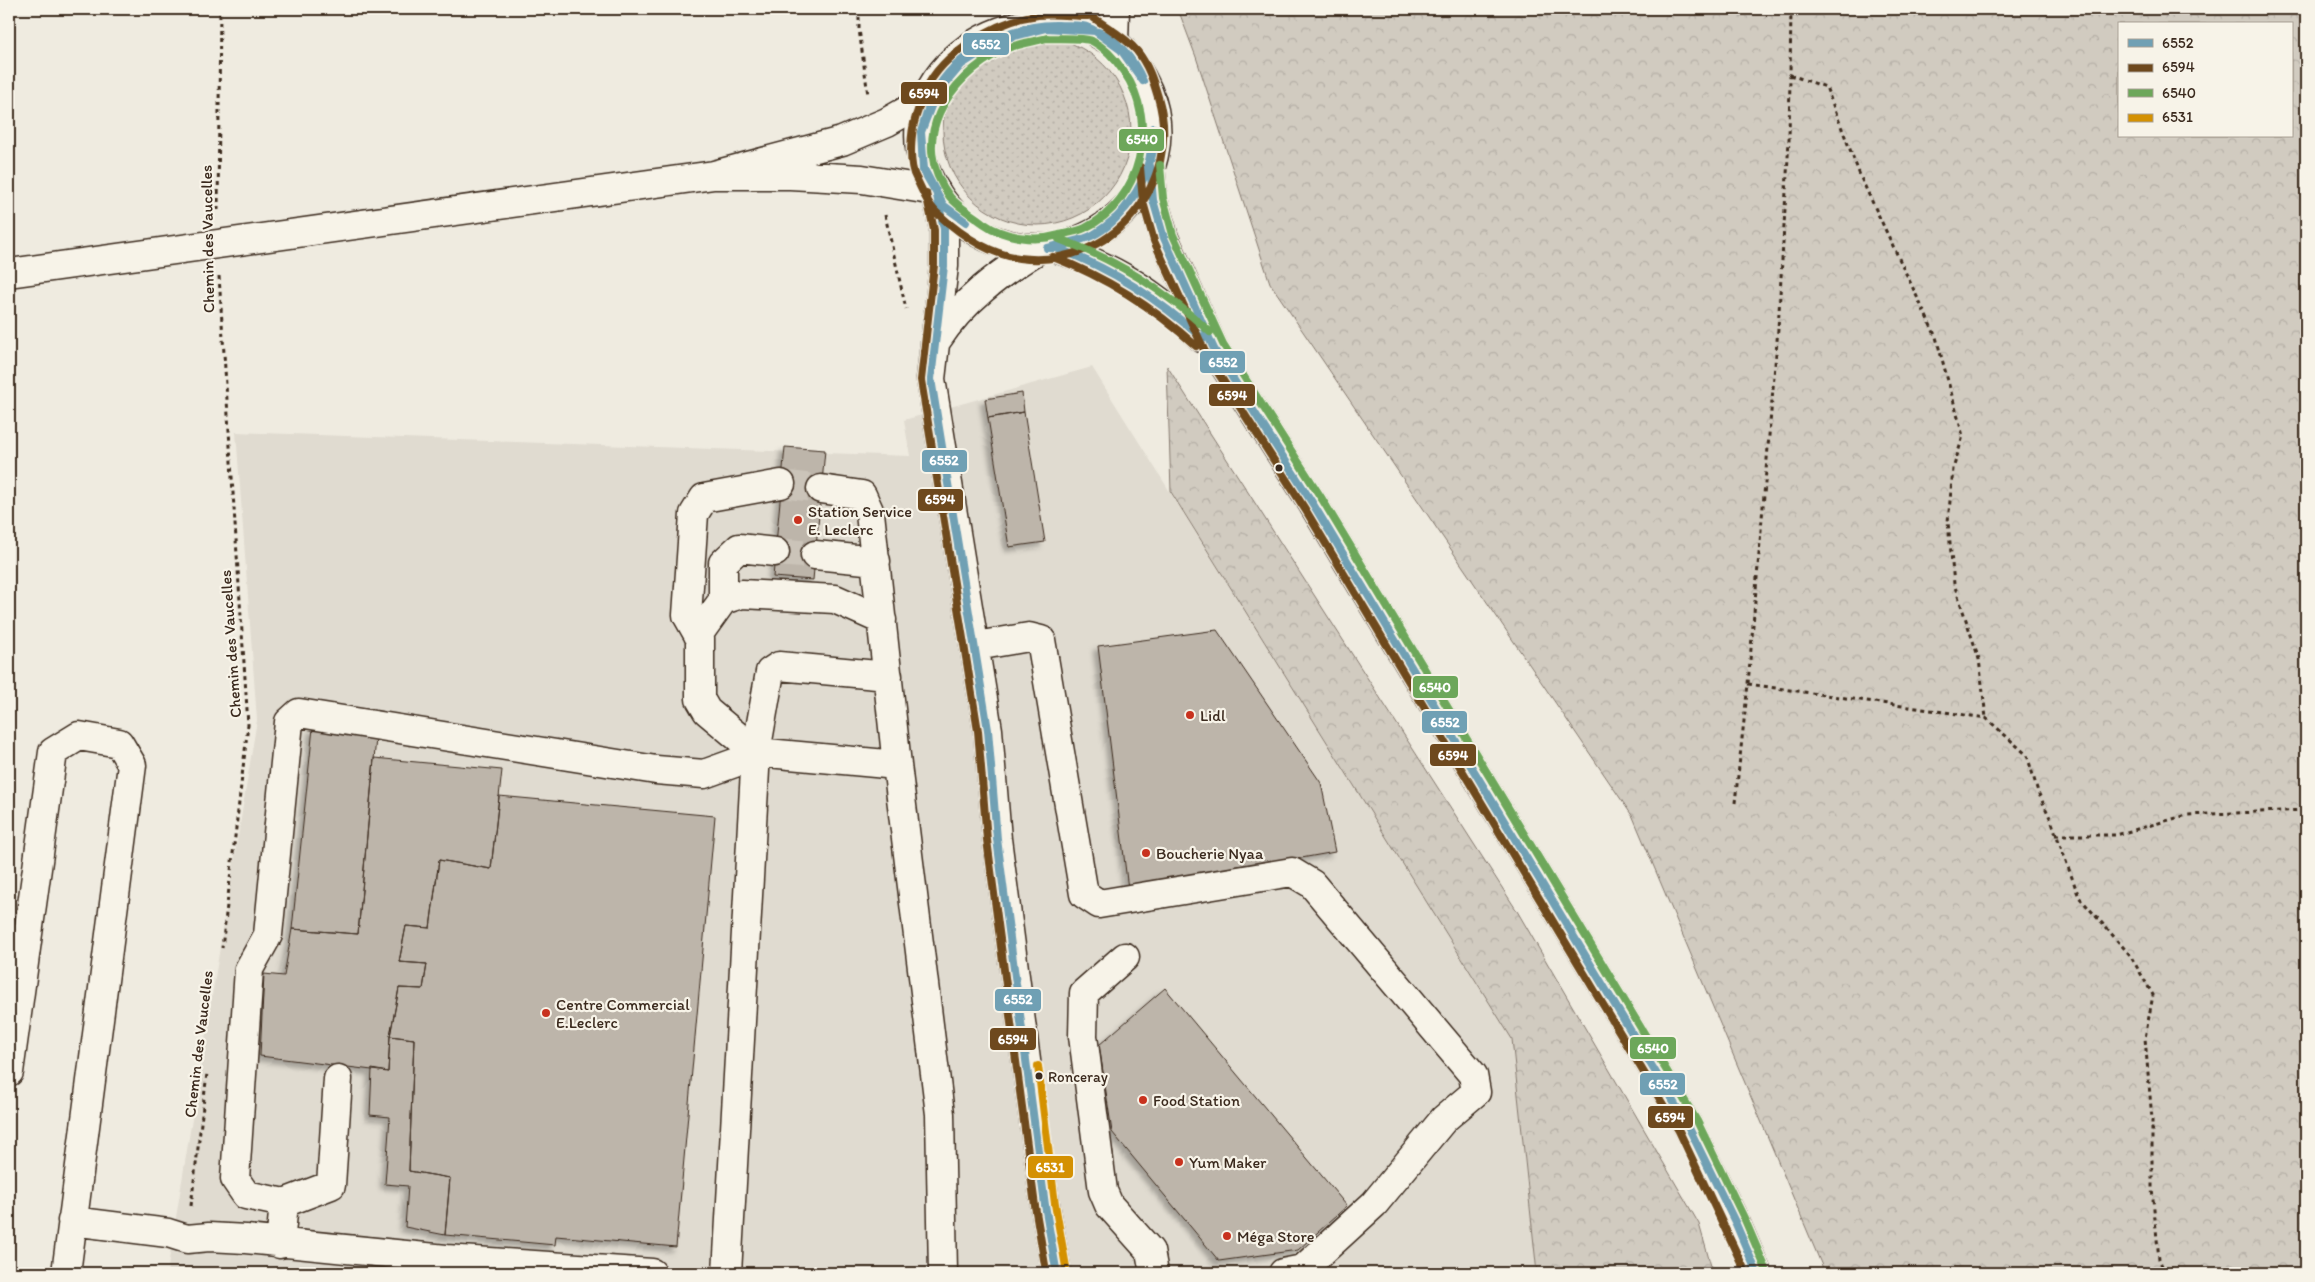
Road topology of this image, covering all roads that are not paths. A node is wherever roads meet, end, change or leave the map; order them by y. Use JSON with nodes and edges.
{"nodes":[{"id":1,"x":1115,"y":9,"type":"edge"},
{"id":2,"x":994,"y":17,"type":"edge"},
{"id":3,"x":1083,"y":17,"type":"edge"},
{"id":4,"x":1114,"y":43,"type":"junction"},
{"id":5,"x":924,"y":101,"type":"junction"},
{"id":6,"x":1150,"y":166,"type":"junction"},
{"id":7,"x":714,"y":175,"type":"junction"},
{"id":8,"x":936,"y":191,"type":"junction"},
{"id":9,"x":1048,"y":248,"type":"junction"},
{"id":10,"x":9,"y":272,"type":"edge"},
{"id":11,"x":935,"y":344,"type":"junction"},
{"id":12,"x":1214,"y":349,"type":"junction"},
{"id":13,"x":781,"y":484,"type":"tunnel mouth"},
{"id":14,"x":821,"y":489,"type":"tunnel mouth"},
{"id":15,"x":775,"y":552,"type":"tunnel mouth"},
{"id":16,"x":815,"y":555,"type":"tunnel mouth"},
{"id":17,"x":876,"y":561,"type":"junction"},
{"id":18,"x":723,"y":600,"type":"junction"},
{"id":19,"x":882,"y":620,"type":"junction"},
{"id":20,"x":698,"y":635,"type":"junction"},
{"id":21,"x":976,"y":646,"type":"junction"},
{"id":22,"x":888,"y":676,"type":"junction"},
{"id":23,"x":756,"y":752,"type":"junction"},
{"id":24,"x":896,"y":765,"type":"junction"},
{"id":25,"x":1125,"y":957,"type":"dead end"},
{"id":26,"x":9,"y":1072,"type":"edge"},
{"id":27,"x":338,"y":1079,"type":"dead end"},
{"id":28,"x":284,"y":1203,"type":"junction"},
{"id":29,"x":72,"y":1221,"type":"junction"},
{"id":30,"x":280,"y":1244,"type":"junction"},
{"id":31,"x":1056,"y":1272,"type":"edge"},
{"id":32,"x":66,"y":1273,"type":"edge"},
{"id":33,"x":652,"y":1273,"type":"edge"},
{"id":34,"x":727,"y":1273,"type":"edge"},
{"id":35,"x":944,"y":1273,"type":"edge"},
{"id":36,"x":1154,"y":1273,"type":"edge"},
{"id":37,"x":1283,"y":1273,"type":"edge"},
{"id":38,"x":1757,"y":1273,"type":"edge"}],
"edges":[{"from":1,"to":4,"type":"street"},
{"from":2,"to":3,"type":"street"},
{"from":2,"to":5,"type":"street"},
{"from":3,"to":4,"type":"street"},
{"from":4,"to":6,"type":"street"},
{"from":5,"to":7,"type":"street"},
{"from":5,"to":8,"type":"street"},
{"from":6,"to":9,"type":"street"},
{"from":6,"to":12,"type":"street"},
{"from":7,"to":8,"type":"street"},
{"from":7,"to":10,"type":"street"},
{"from":8,"to":9,"type":"street"},
{"from":8,"to":11,"type":"street"},
{"from":9,"to":11,"type":"street"},
{"from":9,"to":12,"type":"street"},
{"from":11,"to":21,"type":"street"},
{"from":12,"to":38,"type":"street"},
{"from":13,"to":20,"type":"street"},
{"from":14,"to":17,"type":"street"},
{"from":15,"to":18,"type":"street"},
{"from":16,"to":17,"type":"street"},
{"from":17,"to":19,"type":"street"},
{"from":18,"to":19,"type":"street"},
{"from":18,"to":20,"type":"street"},
{"from":19,"to":22,"type":"street"},
{"from":20,"to":23,"type":"street"},
{"from":21,"to":31,"type":"street"},
{"from":21,"to":37,"type":"street"},
{"from":22,"to":23,"type":"street"},
{"from":22,"to":24,"type":"street"},
{"from":23,"to":24,"type":"street"},
{"from":23,"to":28,"type":"street"},
{"from":23,"to":34,"type":"street"},
{"from":24,"to":35,"type":"street"},
{"from":25,"to":36,"type":"street"},
{"from":26,"to":29,"type":"street"},
{"from":27,"to":28,"type":"street"},
{"from":28,"to":30,"type":"street"},
{"from":29,"to":30,"type":"street"},
{"from":29,"to":32,"type":"street"},
{"from":30,"to":33,"type":"street"}]}
